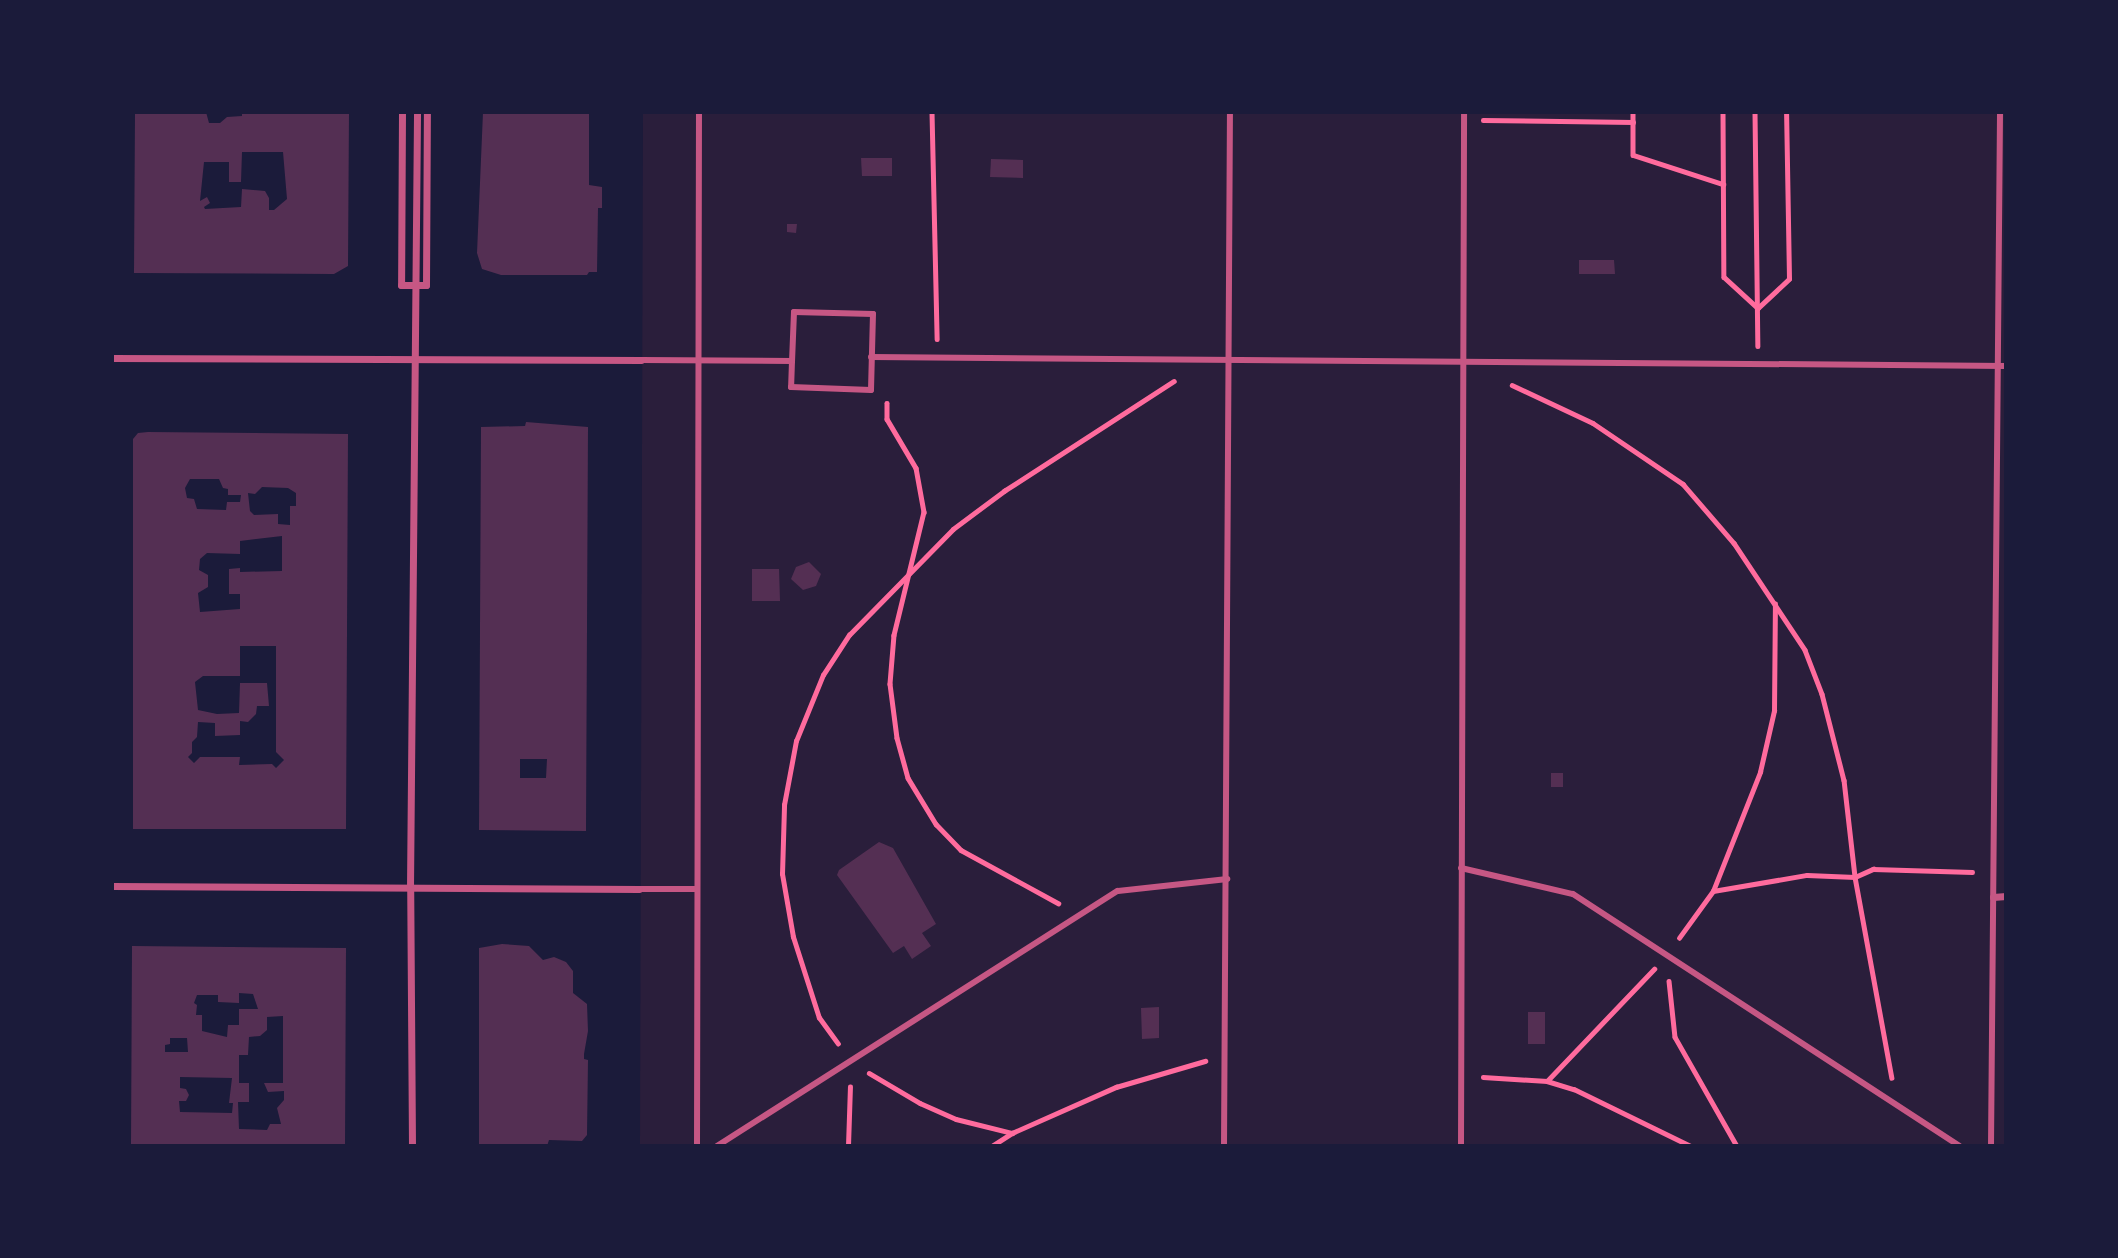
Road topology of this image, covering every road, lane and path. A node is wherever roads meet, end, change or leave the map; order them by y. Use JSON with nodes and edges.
{"nodes":[{"id":1,"x":402,"y":112,"type":"edge"},
{"id":2,"x":417,"y":112,"type":"edge"},
{"id":3,"x":427,"y":112,"type":"edge"},
{"id":4,"x":699,"y":112,"type":"edge"},
{"id":5,"x":932,"y":112,"type":"edge"},
{"id":6,"x":1230,"y":112,"type":"edge"},
{"id":7,"x":1464,"y":112,"type":"edge"},
{"id":8,"x":1633,"y":112,"type":"edge"},
{"id":9,"x":1723,"y":112,"type":"edge"},
{"id":10,"x":1755,"y":112,"type":"edge"},
{"id":11,"x":1786,"y":112,"type":"edge"},
{"id":12,"x":2000,"y":112,"type":"edge"},
{"id":13,"x":1464,"y":120,"type":"junction"},
{"id":14,"x":1633,"y":122,"type":"junction"},
{"id":15,"x":1723,"y":184,"type":"junction"},
{"id":16,"x":417,"y":285,"type":"junction"},
{"id":17,"x":1758,"y":308,"type":"junction"},
{"id":18,"x":417,"y":357,"type":"junction"},
{"id":19,"x":872,"y":357,"type":"junction"},
{"id":20,"x":887,"y":357,"type":"junction"},
{"id":21,"x":112,"y":358,"type":"edge"},
{"id":22,"x":937,"y":358,"type":"junction"},
{"id":23,"x":1207,"y":359,"type":"junction"},
{"id":24,"x":1229,"y":359,"type":"junction"},
{"id":25,"x":641,"y":360,"type":"joint"},
{"id":26,"x":699,"y":360,"type":"junction"},
{"id":27,"x":792,"y":361,"type":"junction"},
{"id":28,"x":1462,"y":362,"type":"junction"},
{"id":29,"x":1758,"y":364,"type":"junction"},
{"id":30,"x":1997,"y":366,"type":"junction"},
{"id":31,"x":2006,"y":366,"type":"edge"},
{"id":32,"x":1510,"y":384,"type":"dead end"},
{"id":33,"x":913,"y":566,"type":"junction"},
{"id":34,"x":1775,"y":603,"type":"junction"},
{"id":35,"x":1461,"y":868,"type":"junction"},
{"id":36,"x":1994,"y":872,"type":"junction"},
{"id":37,"x":1855,"y":877,"type":"junction"},
{"id":38,"x":1227,"y":879,"type":"junction"},
{"id":39,"x":112,"y":887,"type":"edge"},
{"id":40,"x":410,"y":887,"type":"junction"},
{"id":41,"x":639,"y":888,"type":"joint"},
{"id":42,"x":698,"y":889,"type":"junction"},
{"id":43,"x":1713,"y":891,"type":"junction"},
{"id":44,"x":1993,"y":897,"type":"junction"},
{"id":45,"x":2006,"y":897,"type":"edge"},
{"id":46,"x":1080,"y":915,"type":"junction"},
{"id":47,"x":1666,"y":956,"type":"junction"},
{"id":48,"x":1226,"y":1054,"type":"junction"},
{"id":49,"x":850,"y":1062,"type":"junction"},
{"id":50,"x":1461,"y":1076,"type":"junction"},
{"id":51,"x":1547,"y":1081,"type":"junction"},
{"id":52,"x":1898,"y":1106,"type":"junction"},
{"id":53,"x":1012,"y":1133,"type":"junction"},
{"id":54,"x":412,"y":1146,"type":"edge"},
{"id":55,"x":696,"y":1146,"type":"edge"},
{"id":56,"x":717,"y":1146,"type":"edge"},
{"id":57,"x":848,"y":1146,"type":"edge"},
{"id":58,"x":992,"y":1146,"type":"edge"},
{"id":59,"x":1224,"y":1146,"type":"edge"},
{"id":60,"x":1461,"y":1146,"type":"edge"},
{"id":61,"x":1691,"y":1146,"type":"edge"},
{"id":62,"x":1737,"y":1146,"type":"edge"},
{"id":63,"x":1959,"y":1146,"type":"edge"},
{"id":64,"x":1991,"y":1146,"type":"edge"}],
"edges":[{"from":1,"to":16,"type":"street"},
{"from":2,"to":16,"type":"street"},
{"from":3,"to":16,"type":"street"},
{"from":4,"to":26,"type":"street"},
{"from":5,"to":22,"type":"path"},
{"from":6,"to":24,"type":"street"},
{"from":7,"to":13,"type":"street"},
{"from":8,"to":14,"type":"path"},
{"from":9,"to":15,"type":"path"},
{"from":10,"to":17,"type":"path"},
{"from":11,"to":17,"type":"path"},
{"from":12,"to":30,"type":"street"},
{"from":13,"to":14,"type":"path"},
{"from":13,"to":28,"type":"street"},
{"from":14,"to":15,"type":"path"},
{"from":15,"to":17,"type":"path"},
{"from":16,"to":18,"type":"street"},
{"from":17,"to":29,"type":"path"},
{"from":18,"to":21,"type":"street"},
{"from":18,"to":25,"type":"street"},
{"from":18,"to":40,"type":"street"},
{"from":19,"to":20,"type":"street"},
{"from":19,"to":27,"type":"street"},
{"from":19,"to":27,"type":"street"},
{"from":20,"to":22,"type":"street"},
{"from":20,"to":33,"type":"path"},
{"from":22,"to":23,"type":"street"},
{"from":23,"to":24,"type":"street"},
{"from":23,"to":33,"type":"path"},
{"from":24,"to":28,"type":"street"},
{"from":24,"to":38,"type":"street"},
{"from":25,"to":26,"type":"street"},
{"from":26,"to":27,"type":"street"},
{"from":26,"to":42,"type":"street"},
{"from":28,"to":29,"type":"street"},
{"from":28,"to":35,"type":"street"},
{"from":29,"to":30,"type":"street"},
{"from":30,"to":31,"type":"street"},
{"from":30,"to":36,"type":"street"},
{"from":32,"to":34,"type":"path"},
{"from":33,"to":46,"type":"path"},
{"from":33,"to":49,"type":"path"},
{"from":34,"to":37,"type":"path"},
{"from":34,"to":43,"type":"path"},
{"from":35,"to":47,"type":"street"},
{"from":35,"to":50,"type":"street"},
{"from":36,"to":37,"type":"path"},
{"from":36,"to":44,"type":"street"},
{"from":37,"to":43,"type":"path"},
{"from":37,"to":52,"type":"path"},
{"from":38,"to":46,"type":"street"},
{"from":38,"to":48,"type":"street"},
{"from":39,"to":40,"type":"street"},
{"from":40,"to":41,"type":"street"},
{"from":40,"to":54,"type":"street"},
{"from":41,"to":42,"type":"street"},
{"from":42,"to":55,"type":"street"},
{"from":43,"to":47,"type":"path"},
{"from":44,"to":45,"type":"street"},
{"from":44,"to":64,"type":"street"},
{"from":46,"to":49,"type":"street"},
{"from":47,"to":51,"type":"path"},
{"from":47,"to":52,"type":"street"},
{"from":47,"to":62,"type":"path"},
{"from":48,"to":53,"type":"path"},
{"from":48,"to":59,"type":"street"},
{"from":49,"to":53,"type":"path"},
{"from":49,"to":56,"type":"street"},
{"from":49,"to":57,"type":"path"},
{"from":50,"to":51,"type":"path"},
{"from":50,"to":60,"type":"street"},
{"from":51,"to":61,"type":"path"},
{"from":52,"to":63,"type":"street"},
{"from":53,"to":58,"type":"path"}]}
